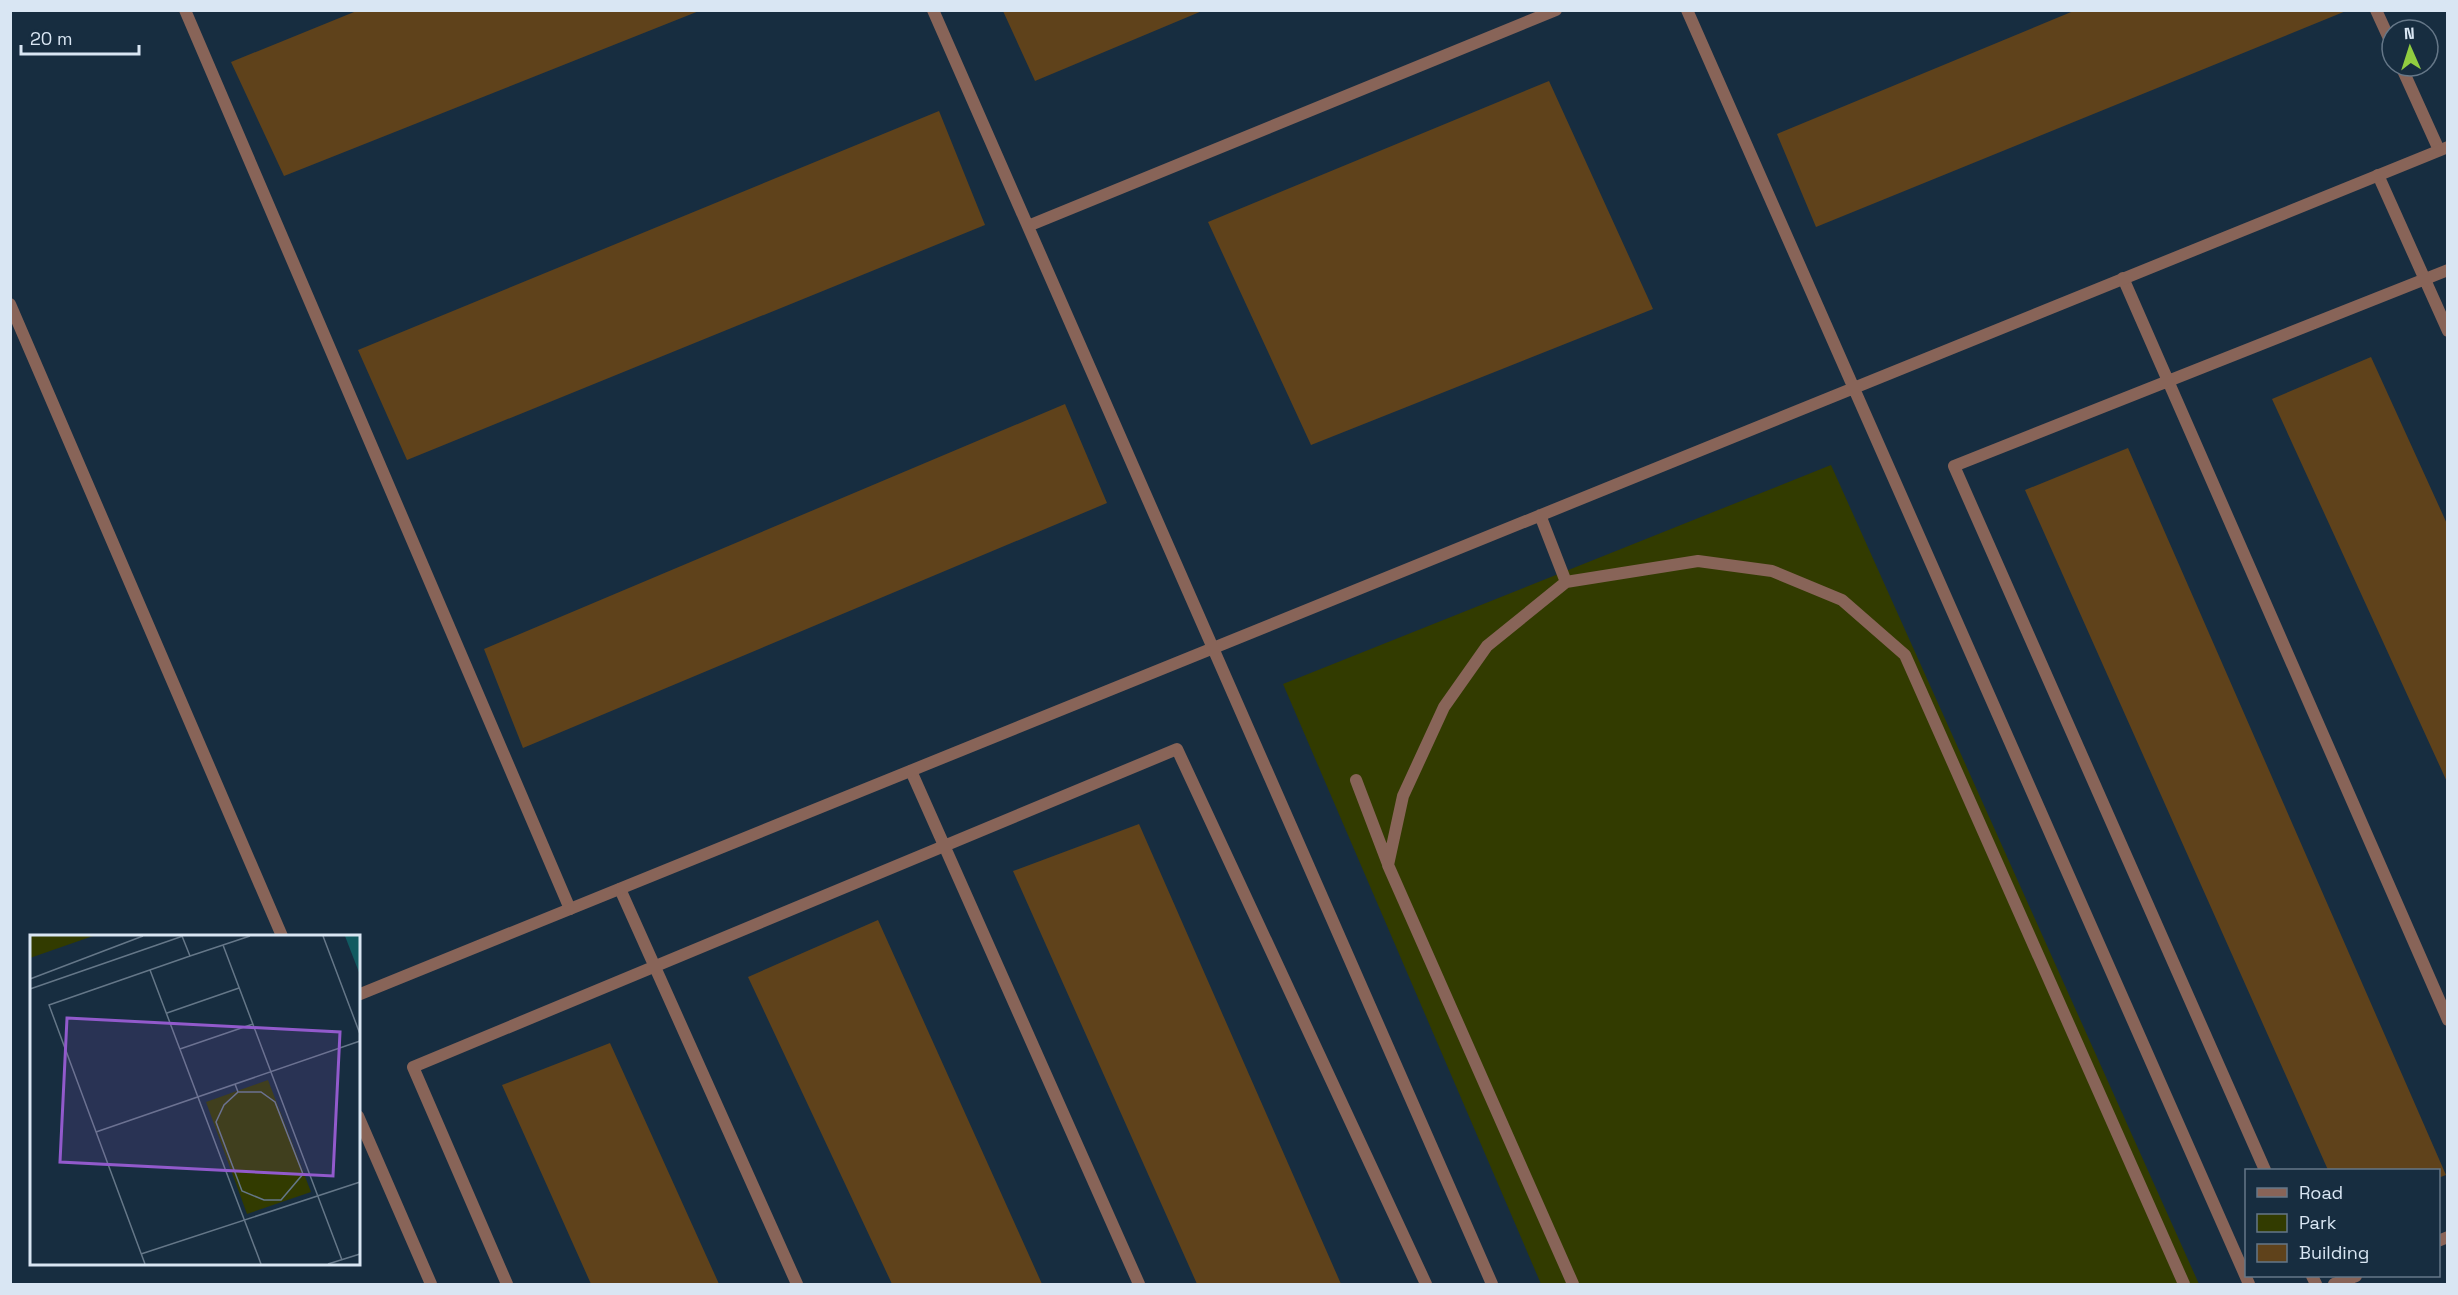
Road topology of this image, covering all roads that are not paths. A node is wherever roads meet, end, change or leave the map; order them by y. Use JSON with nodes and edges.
{"nodes":[{"id":1,"x":185,"y":10,"type":"edge"},
{"id":2,"x":933,"y":10,"type":"edge"},
{"id":3,"x":1556,"y":10,"type":"edge"},
{"id":4,"x":1687,"y":10,"type":"edge"},
{"id":5,"x":2407,"y":78,"type":"edge"},
{"id":6,"x":2443,"y":149,"type":"edge"},
{"id":7,"x":2378,"y":175,"type":"junction"},
{"id":8,"x":1028,"y":226,"type":"junction"},
{"id":9,"x":2448,"y":270,"type":"edge"},
{"id":10,"x":2123,"y":278,"type":"junction"},
{"id":11,"x":2424,"y":279,"type":"junction"},
{"id":12,"x":10,"y":304,"type":"edge"},
{"id":13,"x":2448,"y":331,"type":"edge"},
{"id":14,"x":2168,"y":381,"type":"junction"},
{"id":15,"x":1853,"y":388,"type":"junction"},
{"id":16,"x":1540,"y":515,"type":"junction"},
{"id":17,"x":1566,"y":582,"type":"junction"},
{"id":18,"x":1213,"y":648,"type":"junction"},
{"id":19,"x":911,"y":771,"type":"junction"},
{"id":20,"x":1356,"y":780,"type":"dead end"},
{"id":21,"x":945,"y":845,"type":"junction"},
{"id":22,"x":1388,"y":865,"type":"junction"},
{"id":23,"x":620,"y":889,"type":"junction"},
{"id":24,"x":570,"y":909,"type":"junction"},
{"id":25,"x":282,"y":935,"type":"edge"},
{"id":26,"x":655,"y":966,"type":"junction"},
{"id":27,"x":360,"y":994,"type":"edge"},
{"id":28,"x":2448,"y":1020,"type":"edge"},
{"id":29,"x":360,"y":1121,"type":"edge"},
{"id":30,"x":2265,"y":1169,"type":"edge"},
{"id":31,"x":2245,"y":1275,"type":"edge"},
{"id":32,"x":2351,"y":1277,"type":"edge"},
{"id":33,"x":431,"y":1284,"type":"edge"},
{"id":34,"x":507,"y":1284,"type":"edge"},
{"id":35,"x":797,"y":1284,"type":"edge"},
{"id":36,"x":1139,"y":1284,"type":"edge"},
{"id":37,"x":1426,"y":1284,"type":"edge"},
{"id":38,"x":1492,"y":1284,"type":"edge"},
{"id":39,"x":1573,"y":1284,"type":"edge"},
{"id":40,"x":2184,"y":1284,"type":"edge"},
{"id":41,"x":2334,"y":1284,"type":"edge"}],
"edges":[{"from":1,"to":24,"type":"street"},
{"from":2,"to":8,"type":"street"},
{"from":3,"to":8,"type":"street"},
{"from":4,"to":15,"type":"street"},
{"from":5,"to":6,"type":"street"},
{"from":6,"to":7,"type":"street"},
{"from":7,"to":10,"type":"street"},
{"from":7,"to":11,"type":"street"},
{"from":8,"to":18,"type":"street"},
{"from":9,"to":11,"type":"street"},
{"from":10,"to":14,"type":"street"},
{"from":10,"to":15,"type":"street"},
{"from":11,"to":13,"type":"street"},
{"from":11,"to":14,"type":"street"},
{"from":12,"to":25,"type":"street"},
{"from":14,"to":28,"type":"street"},
{"from":14,"to":30,"type":"street"},
{"from":15,"to":16,"type":"street"},
{"from":15,"to":31,"type":"street"},
{"from":16,"to":17,"type":"street"},
{"from":16,"to":18,"type":"street"},
{"from":17,"to":22,"type":"street"},
{"from":17,"to":40,"type":"street"},
{"from":18,"to":19,"type":"street"},
{"from":18,"to":38,"type":"street"},
{"from":19,"to":21,"type":"street"},
{"from":19,"to":23,"type":"street"},
{"from":20,"to":22,"type":"street"},
{"from":21,"to":26,"type":"street"},
{"from":21,"to":36,"type":"street"},
{"from":21,"to":37,"type":"street"},
{"from":22,"to":39,"type":"street"},
{"from":23,"to":24,"type":"street"},
{"from":23,"to":26,"type":"street"},
{"from":24,"to":27,"type":"street"},
{"from":26,"to":34,"type":"street"},
{"from":26,"to":35,"type":"street"},
{"from":29,"to":33,"type":"street"},
{"from":32,"to":41,"type":"street"}]}
